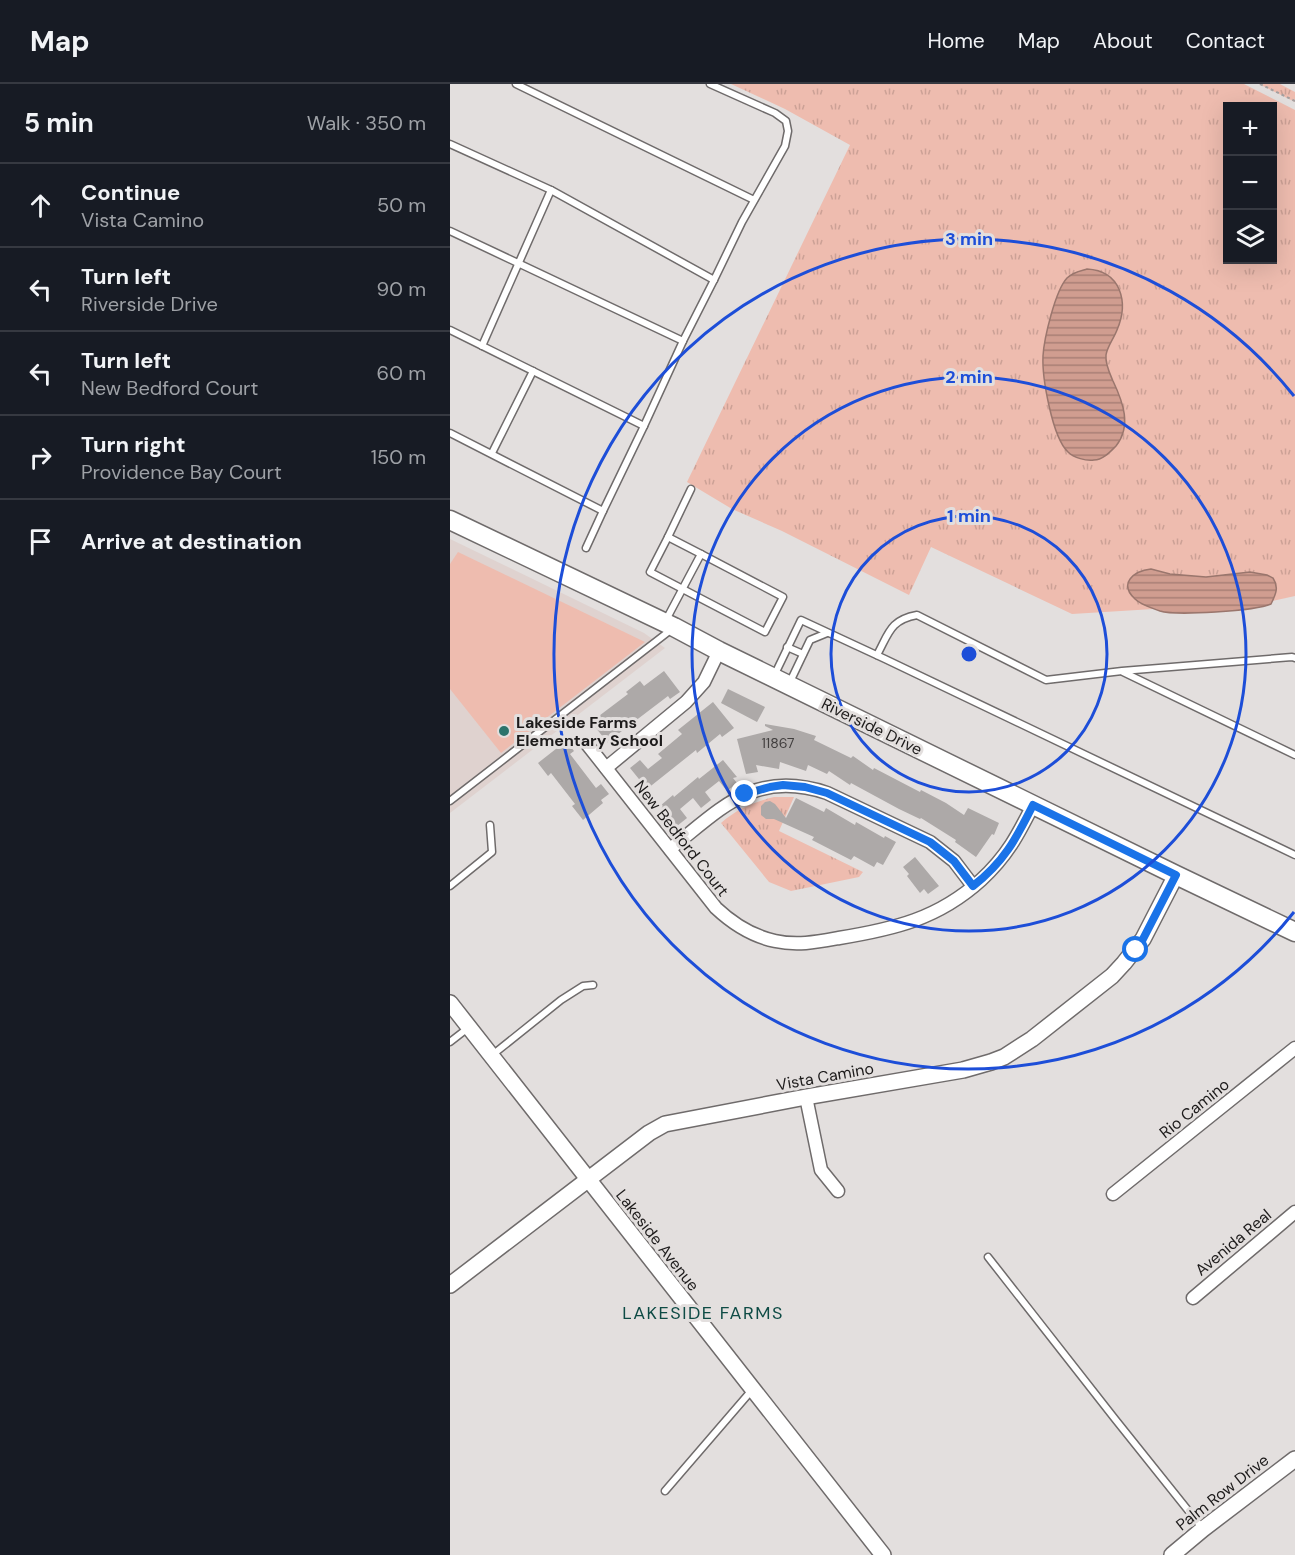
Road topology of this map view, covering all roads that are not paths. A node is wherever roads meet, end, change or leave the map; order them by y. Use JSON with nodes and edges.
{"nodes":[{"id":1,"x":516,"y":84,"type":"edge"},
{"id":2,"x":710,"y":84,"type":"edge"},
{"id":3,"x":450,"y":144,"type":"edge"},
{"id":4,"x":551,"y":190,"type":"junction"},
{"id":5,"x":754,"y":200,"type":"junction"},
{"id":6,"x":450,"y":231,"type":"edge"},
{"id":7,"x":518,"y":263,"type":"junction"},
{"id":8,"x":714,"y":280,"type":"junction"},
{"id":9,"x":450,"y":330,"type":"edge"},
{"id":10,"x":683,"y":341,"type":"junction"},
{"id":11,"x":482,"y":346,"type":"junction"},
{"id":12,"x":533,"y":371,"type":"junction"},
{"id":13,"x":644,"y":426,"type":"junction"},
{"id":14,"x":450,"y":433,"type":"edge"},
{"id":15,"x":492,"y":453,"type":"junction"},
{"id":16,"x":691,"y":489,"type":"dead end"},
{"id":17,"x":603,"y":511,"type":"junction"},
{"id":18,"x":450,"y":520,"type":"edge"},
{"id":19,"x":668,"y":537,"type":"junction"},
{"id":20,"x":586,"y":548,"type":"dead end"},
{"id":21,"x":700,"y":554,"type":"junction"},
{"id":22,"x":682,"y":589,"type":"junction"},
{"id":23,"x":669,"y":625,"type":"junction"},
{"id":24,"x":827,"y":633,"type":"junction"},
{"id":25,"x":787,"y":647,"type":"junction"},
{"id":26,"x":719,"y":651,"type":"junction"},
{"id":27,"x":803,"y":654,"type":"junction"},
{"id":28,"x":877,"y":655,"type":"junction"},
{"id":29,"x":1295,"y":658,"type":"edge"},
{"id":30,"x":1122,"y":671,"type":"junction"},
{"id":31,"x":781,"y":681,"type":"junction"},
{"id":32,"x":587,"y":744,"type":"dead end"},
{"id":33,"x":1295,"y":755,"type":"edge"},
{"id":34,"x":606,"y":768,"type":"junction"},
{"id":35,"x":450,"y":801,"type":"edge"},
{"id":36,"x":1033,"y":805,"type":"junction"},
{"id":37,"x":490,"y":825,"type":"dead end"},
{"id":38,"x":670,"y":849,"type":"junction"},
{"id":39,"x":1295,"y":855,"type":"edge"},
{"id":40,"x":1176,"y":875,"type":"junction"},
{"id":41,"x":450,"y":886,"type":"edge"},
{"id":42,"x":973,"y":886,"type":"junction"},
{"id":43,"x":1295,"y":932,"type":"edge"},
{"id":44,"x":593,"y":985,"type":"dead end"},
{"id":45,"x":452,"y":1010,"type":"edge"},
{"id":46,"x":469,"y":1028,"type":"junction"},
{"id":47,"x":450,"y":1042,"type":"edge"},
{"id":48,"x":1295,"y":1048,"type":"edge"},
{"id":49,"x":491,"y":1056,"type":"junction"},
{"id":50,"x":806,"y":1097,"type":"junction"},
{"id":51,"x":587,"y":1179,"type":"junction"},
{"id":52,"x":838,"y":1191,"type":"dead end"},
{"id":53,"x":1113,"y":1194,"type":"dead end"},
{"id":54,"x":1295,"y":1212,"type":"edge"},
{"id":55,"x":988,"y":1257,"type":"dead end"},
{"id":56,"x":450,"y":1285,"type":"edge"},
{"id":57,"x":1193,"y":1298,"type":"dead end"},
{"id":58,"x":753,"y":1389,"type":"junction"},
{"id":59,"x":1295,"y":1459,"type":"edge"},
{"id":60,"x":665,"y":1491,"type":"dead end"},
{"id":61,"x":1203,"y":1529,"type":"junction"},
{"id":62,"x":883,"y":1555,"type":"edge"},
{"id":63,"x":1172,"y":1555,"type":"edge"}],
"edges":[{"from":1,"to":5,"type":"lane"},
{"from":2,"to":5,"type":"lane"},
{"from":3,"to":4,"type":"lane"},
{"from":4,"to":7,"type":"lane"},
{"from":4,"to":8,"type":"lane"},
{"from":5,"to":8,"type":"lane"},
{"from":6,"to":7,"type":"lane"},
{"from":7,"to":10,"type":"lane"},
{"from":7,"to":11,"type":"lane"},
{"from":8,"to":10,"type":"lane"},
{"from":9,"to":11,"type":"lane"},
{"from":10,"to":13,"type":"lane"},
{"from":11,"to":12,"type":"lane"},
{"from":12,"to":13,"type":"lane"},
{"from":12,"to":15,"type":"lane"},
{"from":13,"to":17,"type":"lane"},
{"from":14,"to":15,"type":"lane"},
{"from":15,"to":17,"type":"lane"},
{"from":16,"to":19,"type":"lane"},
{"from":17,"to":20,"type":"lane"},
{"from":18,"to":23,"type":"main road","name":"Riverside Drive"},
{"from":19,"to":21,"type":"lane"},
{"from":19,"to":22,"type":"lane"},
{"from":21,"to":22,"type":"lane"},
{"from":21,"to":22,"type":"lane"},
{"from":22,"to":23,"type":"lane"},
{"from":23,"to":26,"type":"main road","name":"Riverside Drive"},
{"from":23,"to":35,"type":"lane"},
{"from":24,"to":25,"type":"lane"},
{"from":24,"to":27,"type":"lane"},
{"from":24,"to":28,"type":"lane"},
{"from":25,"to":27,"type":"lane"},
{"from":25,"to":31,"type":"lane"},
{"from":26,"to":31,"type":"main road","name":"Riverside Drive"},
{"from":26,"to":34,"type":"street"},
{"from":27,"to":31,"type":"lane"},
{"from":28,"to":30,"type":"lane"},
{"from":28,"to":39,"type":"lane"},
{"from":29,"to":30,"type":"lane"},
{"from":30,"to":33,"type":"lane"},
{"from":31,"to":36,"type":"main road","name":"Riverside Drive"},
{"from":32,"to":34,"type":"street","name":"New Bedford Court"},
{"from":34,"to":38,"type":"street","name":"New Bedford Court"},
{"from":36,"to":40,"type":"main road","name":"Riverside Drive"},
{"from":36,"to":42,"type":"street","name":"New Bedford Court"},
{"from":37,"to":41,"type":"lane"},
{"from":38,"to":42,"type":"street"},
{"from":38,"to":42,"type":"street","name":"New Bedford Court"},
{"from":40,"to":43,"type":"main road","name":"Riverside Drive"},
{"from":40,"to":50,"type":"street","name":"Vista Camino"},
{"from":44,"to":49,"type":"lane"},
{"from":45,"to":46,"type":"street","name":"Lakeside Avenue"},
{"from":46,"to":47,"type":"lane"},
{"from":46,"to":49,"type":"street","name":"Lakeside Avenue"},
{"from":48,"to":53,"type":"street","name":"Rio Camino"},
{"from":49,"to":51,"type":"street","name":"Lakeside Avenue"},
{"from":50,"to":51,"type":"street","name":"Vista Camino"},
{"from":50,"to":52,"type":"street"},
{"from":51,"to":56,"type":"street","name":"Vista Camino"},
{"from":51,"to":58,"type":"street","name":"Lakeside Avenue"},
{"from":54,"to":57,"type":"street","name":"Avenida Real"},
{"from":55,"to":61,"type":"lane"},
{"from":58,"to":60,"type":"lane"},
{"from":58,"to":62,"type":"street","name":"Lakeside Avenue"},
{"from":59,"to":61,"type":"street","name":"Palm Row Drive"},
{"from":61,"to":63,"type":"street","name":"Palm Row Drive"}]}
